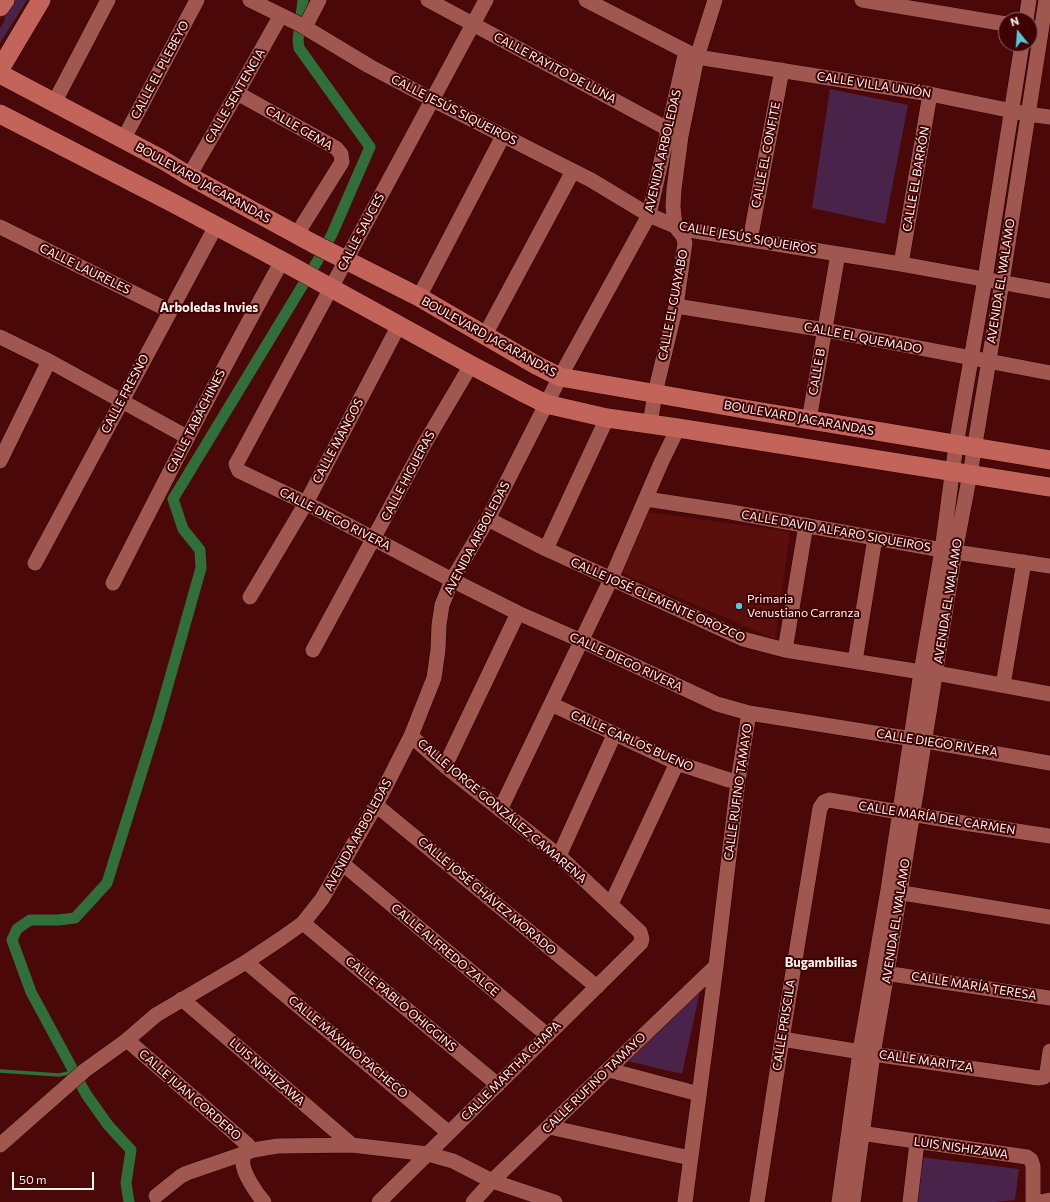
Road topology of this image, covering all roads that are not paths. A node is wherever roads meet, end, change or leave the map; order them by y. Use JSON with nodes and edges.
{"nodes":[{"id":1,"x":5,"y":0,"type":"edge"},
{"id":2,"x":41,"y":0,"type":"edge"},
{"id":3,"x":108,"y":0,"type":"edge"},
{"id":4,"x":197,"y":0,"type":"edge"},
{"id":5,"x":250,"y":0,"type":"edge"},
{"id":6,"x":319,"y":0,"type":"edge"},
{"id":7,"x":428,"y":0,"type":"edge"},
{"id":8,"x":486,"y":0,"type":"edge"},
{"id":9,"x":586,"y":0,"type":"edge"},
{"id":10,"x":715,"y":0,"type":"edge"},
{"id":11,"x":862,"y":0,"type":"edge"},
{"id":12,"x":1029,"y":0,"type":"edge"},
{"id":13,"x":1046,"y":0,"type":"edge"},
{"id":14,"x":0,"y":8,"type":"edge"},
{"id":15,"x":1027,"y":12,"type":"edge"},
{"id":16,"x":295,"y":22,"type":"junction"},
{"id":17,"x":998,"y":23,"type":"edge"},
{"id":18,"x":473,"y":24,"type":"junction"},
{"id":19,"x":1040,"y":30,"type":"edge"},
{"id":20,"x":1021,"y":52,"type":"edge"},
{"id":21,"x":692,"y":54,"type":"junction"},
{"id":22,"x":0,"y":69,"type":"edge"},
{"id":23,"x":782,"y":70,"type":"junction"},
{"id":24,"x":0,"y":74,"type":"edge"},
{"id":25,"x":237,"y":93,"type":"junction"},
{"id":26,"x":930,"y":94,"type":"junction"},
{"id":27,"x":433,"y":100,"type":"junction"},
{"id":28,"x":54,"y":103,"type":"junction"},
{"id":29,"x":1011,"y":110,"type":"junction"},
{"id":30,"x":0,"y":114,"type":"edge"},
{"id":31,"x":1027,"y":114,"type":"junction"},
{"id":32,"x":1050,"y":117,"type":"edge"},
{"id":33,"x":675,"y":133,"type":"junction"},
{"id":34,"x":503,"y":136,"type":"junction"},
{"id":35,"x":123,"y":140,"type":"junction"},
{"id":36,"x":573,"y":171,"type":"junction"},
{"id":37,"x":189,"y":176,"type":"junction"},
{"id":38,"x":649,"y":215,"type":"junction"},
{"id":39,"x":216,"y":226,"type":"junction"},
{"id":40,"x":675,"y":226,"type":"junction"},
{"id":41,"x":0,"y":227,"type":"edge"},
{"id":42,"x":298,"y":234,"type":"junction"},
{"id":43,"x":750,"y":240,"type":"junction"},
{"id":44,"x":838,"y":254,"type":"junction"},
{"id":45,"x":339,"y":256,"type":"junction"},
{"id":46,"x":282,"y":261,"type":"junction"},
{"id":47,"x":900,"y":264,"type":"junction"},
{"id":48,"x":316,"y":279,"type":"junction"},
{"id":49,"x":985,"y":279,"type":"junction"},
{"id":50,"x":1002,"y":282,"type":"junction"},
{"id":51,"x":1050,"y":291,"type":"edge"},
{"id":52,"x":419,"y":297,"type":"junction"},
{"id":53,"x":676,"y":306,"type":"junction"},
{"id":54,"x":170,"y":311,"type":"junction"},
{"id":55,"x":399,"y":325,"type":"junction"},
{"id":56,"x":825,"y":330,"type":"junction"},
{"id":57,"x":486,"y":335,"type":"junction"},
{"id":58,"x":0,"y":337,"type":"edge"},
{"id":59,"x":971,"y":359,"type":"junction"},
{"id":60,"x":49,"y":361,"type":"junction"},
{"id":61,"x":988,"y":362,"type":"junction"},
{"id":62,"x":471,"y":365,"type":"junction"},
{"id":63,"x":1050,"y":373,"type":"edge"},
{"id":64,"x":560,"y":377,"type":"junction"},
{"id":65,"x":655,"y":393,"type":"junction"},
{"id":66,"x":122,"y":400,"type":"junction"},
{"id":67,"x":546,"y":404,"type":"junction"},
{"id":68,"x":607,"y":418,"type":"junction"},
{"id":69,"x":808,"y":420,"type":"junction"},
{"id":70,"x":650,"y":424,"type":"junction"},
{"id":71,"x":678,"y":428,"type":"junction"},
{"id":72,"x":187,"y":437,"type":"junction"},
{"id":73,"x":964,"y":446,"type":"junction"},
{"id":74,"x":1050,"y":460,"type":"edge"},
{"id":75,"x":0,"y":461,"type":"edge"},
{"id":76,"x":236,"y":464,"type":"joint"},
{"id":77,"x":951,"y":471,"type":"junction"},
{"id":78,"x":970,"y":474,"type":"junction"},
{"id":79,"x":1050,"y":487,"type":"edge"},
{"id":80,"x":646,"y":499,"type":"junction"},
{"id":81,"x":306,"y":503,"type":"junction"},
{"id":82,"x":488,"y":519,"type":"junction"},
{"id":83,"x":806,"y":525,"type":"junction"},
{"id":84,"x":875,"y":538,"type":"junction"},
{"id":85,"x":374,"y":539,"type":"junction"},
{"id":86,"x":546,"y":549,"type":"junction"},
{"id":87,"x":948,"y":551,"type":"junction"},
{"id":88,"x":1024,"y":562,"type":"junction"},
{"id":89,"x":35,"y":563,"type":"dead end"},
{"id":90,"x":1050,"y":566,"type":"edge"},
{"id":91,"x":611,"y":579,"type":"junction"},
{"id":92,"x":452,"y":580,"type":"junction"},
{"id":93,"x":114,"y":584,"type":"dead end"},
{"id":94,"x":250,"y":597,"type":"dead end"},
{"id":95,"x":518,"y":613,"type":"junction"},
{"id":96,"x":582,"y":641,"type":"junction"},
{"id":97,"x":313,"y":650,"type":"dead end"},
{"id":98,"x":785,"y":650,"type":"junction"},
{"id":99,"x":855,"y":661,"type":"junction"},
{"id":100,"x":928,"y":672,"type":"junction"},
{"id":101,"x":1003,"y":686,"type":"junction"},
{"id":102,"x":1050,"y":694,"type":"edge"},
{"id":103,"x":551,"y":704,"type":"junction"},
{"id":104,"x":749,"y":713,"type":"junction"},
{"id":105,"x":614,"y":734,"type":"junction"},
{"id":106,"x":411,"y":736,"type":"junction"},
{"id":107,"x":918,"y":740,"type":"junction"},
{"id":108,"x":677,"y":763,"type":"junction"},
{"id":109,"x":1050,"y":763,"type":"edge"},
{"id":110,"x":445,"y":766,"type":"junction"},
{"id":111,"x":738,"y":781,"type":"junction"},
{"id":112,"x":824,"y":802,"type":"joint"},
{"id":113,"x":376,"y":805,"type":"junction"},
{"id":114,"x":500,"y":810,"type":"junction"},
{"id":115,"x":906,"y":812,"type":"junction"},
{"id":116,"x":1050,"y":836,"type":"edge"},
{"id":117,"x":559,"y":856,"type":"junction"},
{"id":118,"x":343,"y":864,"type":"junction"},
{"id":119,"x":894,"y":891,"type":"junction"},
{"id":120,"x":611,"y":904,"type":"junction"},
{"id":121,"x":1050,"y":917,"type":"edge"},
{"id":122,"x":303,"y":923,"type":"junction"},
{"id":123,"x":642,"y":938,"type":"joint"},
{"id":124,"x":246,"y":962,"type":"junction"},
{"id":125,"x":716,"y":966,"type":"junction"},
{"id":126,"x":880,"y":972,"type":"junction"},
{"id":127,"x":597,"y":987,"type":"junction"},
{"id":128,"x":1050,"y":998,"type":"edge"},
{"id":129,"x":182,"y":999,"type":"junction"},
{"id":130,"x":546,"y":1035,"type":"junction"},
{"id":131,"x":782,"y":1039,"type":"junction"},
{"id":132,"x":127,"y":1040,"type":"junction"},
{"id":133,"x":1050,"y":1051,"type":"edge"},
{"id":134,"x":866,"y":1052,"type":"junction"},
{"id":135,"x":609,"y":1070,"type":"junction"},
{"id":136,"x":498,"y":1085,"type":"junction"},
{"id":137,"x":699,"y":1094,"type":"junction"},
{"id":138,"x":550,"y":1127,"type":"junction"},
{"id":139,"x":855,"y":1132,"type":"junction"},
{"id":140,"x":449,"y":1133,"type":"junction"},
{"id":141,"x":917,"y":1142,"type":"junction"},
{"id":142,"x":0,"y":1145,"type":"edge"},
{"id":143,"x":352,"y":1145,"type":"junction"},
{"id":144,"x":246,"y":1153,"type":"junction"},
{"id":145,"x":428,"y":1154,"type":"junction"},
{"id":146,"x":690,"y":1158,"type":"junction"},
{"id":147,"x":492,"y":1181,"type":"junction"},
{"id":148,"x":156,"y":1196,"type":"dead end"},
{"id":149,"x":264,"y":1202,"type":"edge"},
{"id":150,"x":378,"y":1202,"type":"edge"},
{"id":151,"x":473,"y":1202,"type":"edge"},
{"id":152,"x":555,"y":1202,"type":"edge"},
{"id":153,"x":685,"y":1202,"type":"edge"},
{"id":154,"x":757,"y":1202,"type":"edge"},
{"id":155,"x":839,"y":1202,"type":"edge"},
{"id":156,"x":853,"y":1202,"type":"edge"},
{"id":157,"x":910,"y":1202,"type":"edge"},
{"id":158,"x":1042,"y":1202,"type":"edge"}],
"edges":[{"from":1,"to":14,"type":"main road"},
{"from":2,"to":22,"type":"main road"},
{"from":3,"to":28,"type":"street"},
{"from":4,"to":35,"type":"street","name":"CALLE EL PLEBEYO"},
{"from":5,"to":16,"type":"street","name":"CALLE JESÚS SIQUEIROS"},
{"from":6,"to":16,"type":"street"},
{"from":7,"to":18,"type":"street","name":"CALLE RAYITO DE LUNA"},
{"from":8,"to":18,"type":"street","name":"CALLE SAUCES"},
{"from":9,"to":21,"type":"street","name":"CALLE VILLA UNIÓN"},
{"from":10,"to":21,"type":"street","name":"CALLE EL GUAYABO"},
{"from":11,"to":17,"type":"street"},
{"from":12,"to":15,"type":"street"},
{"from":13,"to":19,"type":"street","name":"AVENIDA EL WALAMO"},
{"from":16,"to":25,"type":"street","name":"CALLE SENTENCIA"},
{"from":16,"to":27,"type":"street","name":"CALLE JESÚS SIQUEIROS"},
{"from":18,"to":27,"type":"street","name":"CALLE SAUCES"},
{"from":18,"to":33,"type":"street","name":"CALLE RAYITO DE LUNA"},
{"from":19,"to":31,"type":"street","name":"AVENIDA EL WALAMO"},
{"from":20,"to":29,"type":"street","name":"AVENIDA EL WALAMO"},
{"from":21,"to":23,"type":"street","name":"CALLE VILLA UNIÓN"},
{"from":21,"to":33,"type":"street","name":"CALLE EL GUAYABO"},
{"from":23,"to":26,"type":"street","name":"CALLE VILLA UNIÓN"},
{"from":23,"to":43,"type":"street","name":"CALLE EL CONFITE"},
{"from":24,"to":28,"type":"main road","name":"BOULEVARD JACARANDAS"},
{"from":25,"to":37,"type":"street","name":"CALLE SENTENCIA"},
{"from":25,"to":42,"type":"street","name":"CALLE GEMA"},
{"from":26,"to":29,"type":"street","name":"CALLE VILLA UNIÓN"},
{"from":26,"to":47,"type":"street","name":"CALLE EL BARRÓN"},
{"from":27,"to":34,"type":"street","name":"CALLE JESÚS SIQUEIROS"},
{"from":27,"to":45,"type":"street","name":"CALLE SAUCES"},
{"from":28,"to":35,"type":"main road","name":"BOULEVARD JACARANDAS"},
{"from":29,"to":31,"type":"street","name":"CALLE VILLA UNIÓN"},
{"from":29,"to":49,"type":"street","name":"AVENIDA EL WALAMO"},
{"from":30,"to":39,"type":"main road"},
{"from":31,"to":32,"type":"street","name":"CALLE VILLA UNIÓN"},
{"from":31,"to":50,"type":"street","name":"AVENIDA EL WALAMO"},
{"from":33,"to":38,"type":"street","name":"AVENIDA ARBOLEDAS"},
{"from":33,"to":40,"type":"street","name":"CALLE EL GUAYABO"},
{"from":34,"to":36,"type":"street","name":"CALLE JESÚS SIQUEIROS"},
{"from":34,"to":52,"type":"street"},
{"from":35,"to":37,"type":"main road","name":"BOULEVARD JACARANDAS"},
{"from":36,"to":38,"type":"street","name":"CALLE JESÚS SIQUEIROS"},
{"from":36,"to":57,"type":"street"},
{"from":37,"to":42,"type":"main road","name":"BOULEVARD JACARANDAS"},
{"from":38,"to":40,"type":"street","name":"CALLE JESÚS SIQUEIROS"},
{"from":38,"to":64,"type":"street","name":"AVENIDA ARBOLEDAS"},
{"from":39,"to":46,"type":"main road"},
{"from":39,"to":54,"type":"street","name":"CALLE FRESNO"},
{"from":40,"to":43,"type":"street","name":"CALLE JESÚS SIQUEIROS"},
{"from":40,"to":53,"type":"street","name":"CALLE EL GUAYABO"},
{"from":41,"to":54,"type":"street","name":"CALLE LAURELES"},
{"from":42,"to":45,"type":"main road","name":"BOULEVARD JACARANDAS"},
{"from":43,"to":44,"type":"street","name":"CALLE JESÚS SIQUEIROS"},
{"from":44,"to":47,"type":"street","name":"CALLE JESÚS SIQUEIROS"},
{"from":44,"to":56,"type":"street","name":"CALLE B"},
{"from":45,"to":48,"type":"street","name":"CALLE SAUCES"},
{"from":45,"to":52,"type":"main road","name":"BOULEVARD JACARANDAS"},
{"from":46,"to":48,"type":"main road"},
{"from":46,"to":72,"type":"street","name":"CALLE TABACHINES"},
{"from":47,"to":49,"type":"street","name":"CALLE JESÚS SIQUEIROS"},
{"from":48,"to":55,"type":"main road"},
{"from":48,"to":76,"type":"street","name":"CALLE SAUCES"},
{"from":49,"to":50,"type":"street","name":"CALLE JESÚS SIQUEIROS"},
{"from":49,"to":59,"type":"street","name":"AVENIDA EL WALAMO"},
{"from":50,"to":51,"type":"street","name":"CALLE JESÚS SIQUEIROS"},
{"from":50,"to":61,"type":"street","name":"AVENIDA EL WALAMO"},
{"from":52,"to":57,"type":"main road","name":"BOULEVARD JACARANDAS"},
{"from":53,"to":56,"type":"street","name":"CALLE EL QUEMADO"},
{"from":53,"to":65,"type":"street","name":"CALLE EL GUAYABO"},
{"from":54,"to":66,"type":"street","name":"CALLE FRESNO"},
{"from":55,"to":62,"type":"main road"},
{"from":55,"to":81,"type":"street","name":"CALLE MANGOS"},
{"from":56,"to":59,"type":"street","name":"CALLE EL QUEMADO"},
{"from":56,"to":69,"type":"street","name":"CALLE B"},
{"from":57,"to":64,"type":"main road","name":"BOULEVARD JACARANDAS"},
{"from":58,"to":60,"type":"street"},
{"from":59,"to":61,"type":"street","name":"CALLE EL QUEMADO"},
{"from":59,"to":73,"type":"street","name":"AVENIDA EL WALAMO"},
{"from":60,"to":66,"type":"street"},
{"from":60,"to":75,"type":"street"},
{"from":61,"to":63,"type":"street","name":"CALLE EL QUEMADO"},
{"from":61,"to":73,"type":"street","name":"AVENIDA EL WALAMO"},
{"from":62,"to":67,"type":"main road"},
{"from":62,"to":85,"type":"street","name":"CALLE HIGUERAS"},
{"from":64,"to":65,"type":"main road","name":"BOULEVARD JACARANDAS"},
{"from":64,"to":67,"type":"street","name":"AVENIDA ARBOLEDAS"},
{"from":65,"to":69,"type":"main road","name":"BOULEVARD JACARANDAS"},
{"from":65,"to":70,"type":"street","name":"CALLE EL GUAYABO"},
{"from":66,"to":72,"type":"street"},
{"from":66,"to":89,"type":"street","name":"CALLE FRESNO"},
{"from":67,"to":68,"type":"main road"},
{"from":67,"to":82,"type":"street","name":"AVENIDA ARBOLEDAS"},
{"from":68,"to":70,"type":"main road"},
{"from":68,"to":86,"type":"street"},
{"from":69,"to":73,"type":"main road","name":"BOULEVARD JACARANDAS"},
{"from":70,"to":71,"type":"main road"},
{"from":71,"to":77,"type":"main road"},
{"from":71,"to":80,"type":"street"},
{"from":72,"to":93,"type":"street","name":"CALLE TABACHINES"},
{"from":73,"to":74,"type":"main road","name":"BOULEVARD JACARANDAS"},
{"from":73,"to":77,"type":"street","name":"AVENIDA EL WALAMO"},
{"from":73,"to":78,"type":"street","name":"AVENIDA EL WALAMO"},
{"from":76,"to":81,"type":"street","name":"CALLE DIEGO RIVERA"},
{"from":77,"to":78,"type":"main road"},
{"from":77,"to":87,"type":"street","name":"AVENIDA EL WALAMO"},
{"from":78,"to":79,"type":"main road"},
{"from":78,"to":87,"type":"street","name":"AVENIDA EL WALAMO"},
{"from":80,"to":83,"type":"street","name":"CALLE DAVID ALFARO SIQUEIROS"},
{"from":80,"to":91,"type":"street"},
{"from":81,"to":85,"type":"street","name":"CALLE DIEGO RIVERA"},
{"from":81,"to":94,"type":"street","name":"CALLE MANGOS"},
{"from":82,"to":86,"type":"street","name":"CALLE JOSÉ CLEMENTE OROZCO"},
{"from":82,"to":92,"type":"street","name":"AVENIDA ARBOLEDAS"},
{"from":83,"to":84,"type":"street","name":"CALLE DAVID ALFARO SIQUEIROS"},
{"from":83,"to":98,"type":"street"},
{"from":84,"to":87,"type":"street","name":"CALLE DAVID ALFARO SIQUEIROS"},
{"from":84,"to":99,"type":"street"},
{"from":85,"to":92,"type":"street","name":"CALLE DIEGO RIVERA"},
{"from":85,"to":97,"type":"street","name":"CALLE HIGUERAS"},
{"from":86,"to":91,"type":"street","name":"CALLE JOSÉ CLEMENTE OROZCO"},
{"from":87,"to":88,"type":"street","name":"CALLE DAVID ALFARO SIQUEIROS"},
{"from":87,"to":100,"type":"street","name":"AVENIDA EL WALAMO"},
{"from":88,"to":90,"type":"street","name":"CALLE DAVID ALFARO SIQUEIROS"},
{"from":88,"to":101,"type":"street"},
{"from":91,"to":96,"type":"street"},
{"from":91,"to":98,"type":"street","name":"CALLE JOSÉ CLEMENTE OROZCO"},
{"from":92,"to":95,"type":"street","name":"CALLE DIEGO RIVERA"},
{"from":92,"to":106,"type":"street","name":"AVENIDA ARBOLEDAS"},
{"from":95,"to":96,"type":"street","name":"CALLE DIEGO RIVERA"},
{"from":95,"to":110,"type":"street"},
{"from":96,"to":103,"type":"street"},
{"from":96,"to":104,"type":"street","name":"CALLE DIEGO RIVERA"},
{"from":98,"to":99,"type":"street","name":"CALLE JOSÉ CLEMENTE OROZCO"},
{"from":99,"to":100,"type":"street","name":"CALLE JOSÉ CLEMENTE OROZCO"},
{"from":100,"to":101,"type":"street","name":"CALLE JOSÉ CLEMENTE OROZCO"},
{"from":100,"to":107,"type":"street","name":"AVENIDA EL WALAMO"},
{"from":101,"to":102,"type":"street","name":"CALLE JOSÉ CLEMENTE OROZCO"},
{"from":103,"to":105,"type":"street","name":"CALLE CARLOS BUENO"},
{"from":103,"to":114,"type":"street"},
{"from":104,"to":107,"type":"street","name":"CALLE DIEGO RIVERA"},
{"from":104,"to":111,"type":"street","name":"CALLE RUFINO TAMAYO"},
{"from":105,"to":108,"type":"street","name":"CALLE CARLOS BUENO"},
{"from":105,"to":117,"type":"street"},
{"from":106,"to":110,"type":"street","name":"CALLE JORGE GONZÁLEZ CAMARENA"},
{"from":106,"to":113,"type":"street","name":"AVENIDA ARBOLEDAS"},
{"from":107,"to":109,"type":"street","name":"CALLE DIEGO RIVERA"},
{"from":107,"to":115,"type":"street","name":"AVENIDA EL WALAMO"},
{"from":108,"to":111,"type":"street","name":"CALLE CARLOS BUENO"},
{"from":108,"to":120,"type":"street"},
{"from":110,"to":114,"type":"street","name":"CALLE JORGE GONZÁLEZ CAMARENA"},
{"from":111,"to":125,"type":"street","name":"CALLE RUFINO TAMAYO"},
{"from":112,"to":115,"type":"street","name":"CALLE MARÍA DEL CARMEN"},
{"from":112,"to":131,"type":"street","name":"CALLE PRISCILA"},
{"from":113,"to":118,"type":"street","name":"AVENIDA ARBOLEDAS"},
{"from":113,"to":127,"type":"street","name":"CALLE JOSÉ CHÁVEZ MORADO"},
{"from":114,"to":117,"type":"street","name":"CALLE JORGE GONZÁLEZ CAMARENA"},
{"from":115,"to":116,"type":"street","name":"CALLE MARÍA DEL CARMEN"},
{"from":115,"to":119,"type":"street","name":"AVENIDA EL WALAMO"},
{"from":117,"to":120,"type":"street","name":"CALLE JORGE GONZÁLEZ CAMARENA"},
{"from":118,"to":122,"type":"street","name":"AVENIDA ARBOLEDAS"},
{"from":118,"to":130,"type":"street","name":"CALLE ALFREDO ZALCE"},
{"from":119,"to":121,"type":"street"},
{"from":119,"to":126,"type":"street","name":"AVENIDA EL WALAMO"},
{"from":120,"to":123,"type":"street","name":"CALLE JORGE GONZÁLEZ CAMARENA"},
{"from":122,"to":124,"type":"street","name":"AVENIDA ARBOLEDAS"},
{"from":122,"to":136,"type":"street","name":"CALLE PABLO OHIGGINS"},
{"from":123,"to":127,"type":"street","name":"CALLE MARTHA CHAPA"},
{"from":124,"to":129,"type":"street","name":"AVENIDA ARBOLEDAS"},
{"from":124,"to":140,"type":"street","name":"CALLE MÁXIMO PACHECO"},
{"from":125,"to":135,"type":"street","name":"CALLE RUFINO TAMAYO"},
{"from":125,"to":137,"type":"street","name":"CALLE RUFINO TAMAYO"},
{"from":126,"to":128,"type":"street","name":"CALLE MARÍA TERESA"},
{"from":126,"to":134,"type":"street","name":"AVENIDA EL WALAMO"},
{"from":127,"to":130,"type":"street","name":"CALLE MARTHA CHAPA"},
{"from":129,"to":132,"type":"street","name":"AVENIDA ARBOLEDAS"},
{"from":129,"to":143,"type":"street","name":"LUIS NISHIZAWA"},
{"from":130,"to":136,"type":"street","name":"CALLE MARTHA CHAPA"},
{"from":131,"to":134,"type":"street","name":"CALLE MARITZA"},
{"from":131,"to":154,"type":"street","name":"CALLE PRISCILA"},
{"from":132,"to":142,"type":"street","name":"AVENIDA ARBOLEDAS"},
{"from":132,"to":144,"type":"street","name":"CALLE JUAN CORDERO"},
{"from":133,"to":134,"type":"street","name":"CALLE MARITZA"},
{"from":134,"to":139,"type":"street","name":"AVENIDA EL WALAMO"},
{"from":135,"to":137,"type":"street"},
{"from":135,"to":138,"type":"street","name":"CALLE RUFINO TAMAYO"},
{"from":136,"to":140,"type":"street","name":"CALLE MARTHA CHAPA"},
{"from":137,"to":146,"type":"street","name":"CALLE RUFINO TAMAYO"},
{"from":138,"to":146,"type":"street"},
{"from":138,"to":147,"type":"street","name":"CALLE RUFINO TAMAYO"},
{"from":139,"to":141,"type":"street","name":"LUIS NISHIZAWA"},
{"from":139,"to":155,"type":"street","name":"AVENIDA EL WALAMO"},
{"from":139,"to":156,"type":"street","name":"AVENIDA EL WALAMO"},
{"from":140,"to":145,"type":"street","name":"CALLE MARTHA CHAPA"},
{"from":141,"to":157,"type":"street"},
{"from":141,"to":158,"type":"street","name":"LUIS NISHIZAWA"},
{"from":143,"to":144,"type":"street"},
{"from":143,"to":145,"type":"street"},
{"from":144,"to":148,"type":"street"},
{"from":144,"to":149,"type":"street"},
{"from":145,"to":147,"type":"street"},
{"from":145,"to":150,"type":"street","name":"CALLE MARTHA CHAPA"},
{"from":146,"to":153,"type":"street","name":"CALLE RUFINO TAMAYO"},
{"from":147,"to":151,"type":"street","name":"CALLE RUFINO TAMAYO"},
{"from":147,"to":152,"type":"street"}]}
